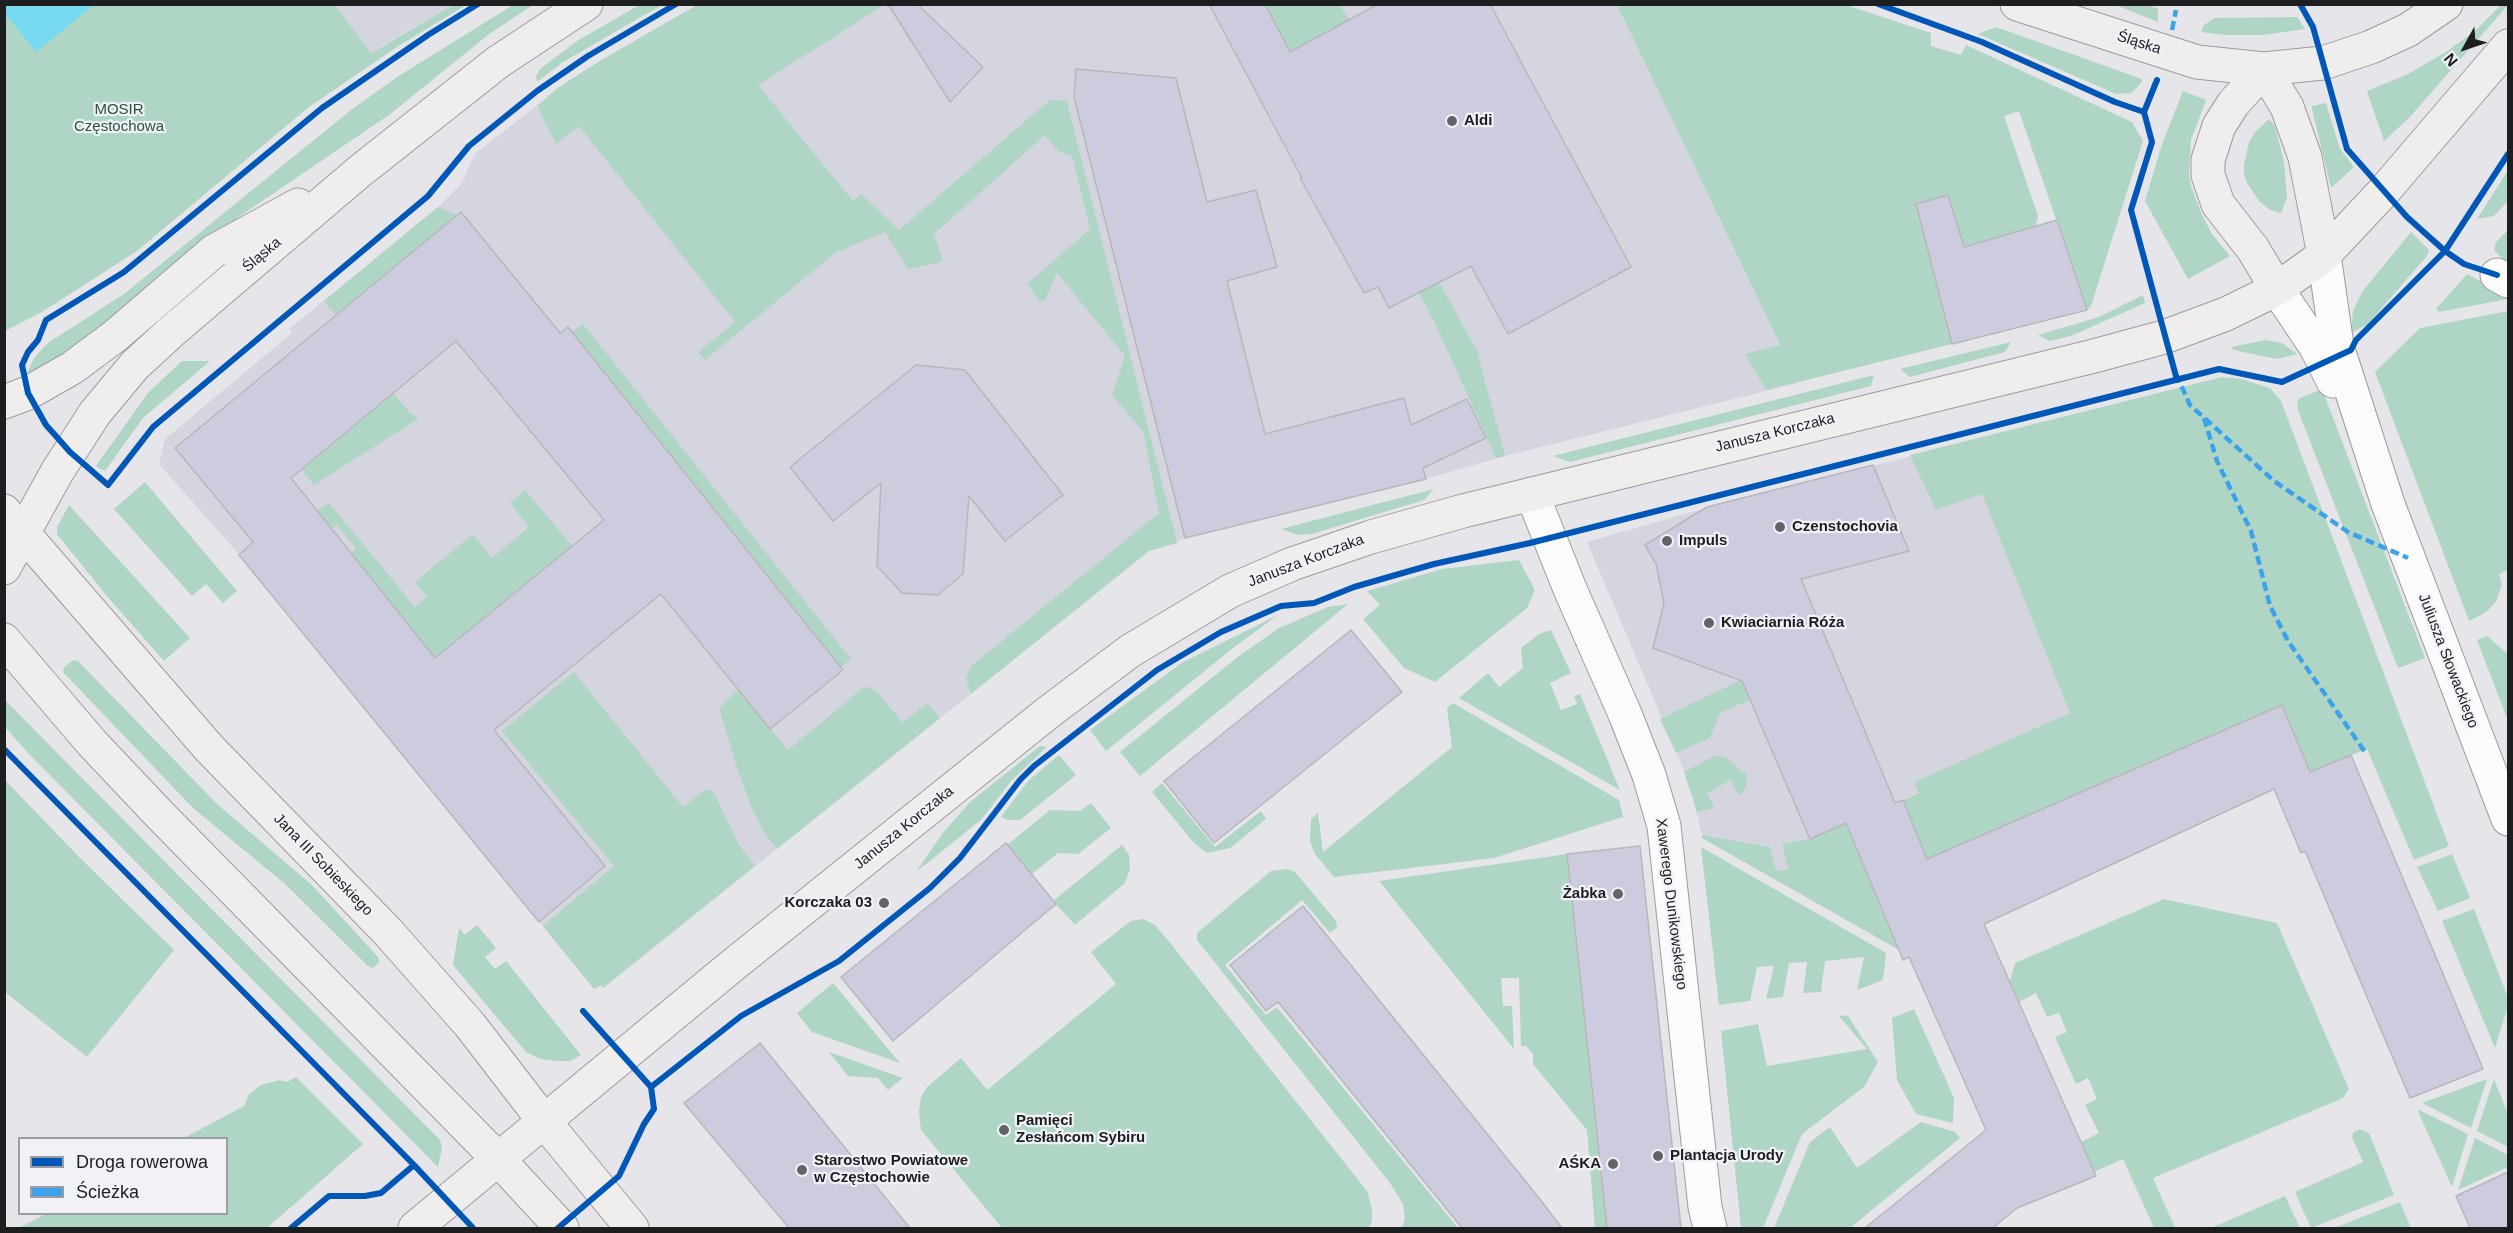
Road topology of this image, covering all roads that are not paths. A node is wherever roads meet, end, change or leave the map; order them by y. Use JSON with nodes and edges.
{"nodes":[{"id":1,"x":586,"y":4,"type":"edge"},
{"id":2,"x":2017,"y":4,"type":"edge"},
{"id":3,"x":2446,"y":4,"type":"edge"},
{"id":4,"x":2508,"y":46,"type":"edge"},
{"id":5,"x":2264,"y":69,"type":"junction"},
{"id":6,"x":360,"y":171,"type":"junction"},
{"id":7,"x":2324,"y":255,"type":"junction"},
{"id":8,"x":2277,"y":289,"type":"junction"},
{"id":9,"x":4,"y":402,"type":"edge"},
{"id":10,"x":1532,"y":494,"type":"junction"},
{"id":11,"x":2388,"y":504,"type":"junction"},
{"id":12,"x":14,"y":523,"type":"edge"},
{"id":13,"x":4,"y":568,"type":"edge"},
{"id":14,"x":4,"y":640,"type":"edge"},
{"id":15,"x":2508,"y":819,"type":"edge"},
{"id":16,"x":544,"y":1121,"type":"junction"},
{"id":17,"x":498,"y":1159,"type":"junction"},
{"id":18,"x":415,"y":1228,"type":"edge"},
{"id":19,"x":562,"y":1228,"type":"edge"},
{"id":20,"x":632,"y":1228,"type":"edge"},
{"id":21,"x":1710,"y":1228,"type":"edge"}],
"edges":[{"from":1,"to":6,"type":"street","name":"Śląska"},
{"from":2,"to":5,"type":"street","name":"Śląska"},
{"from":3,"to":5,"type":"street","name":"Śląska"},
{"from":4,"to":7,"type":"street","name":"Janusza Korczaka"},
{"from":5,"to":7,"type":"street"},
{"from":5,"to":8,"type":"street"},
{"from":6,"to":9,"type":"street"},
{"from":6,"to":12,"type":"street","name":"Śląska"},
{"from":7,"to":8,"type":"street","name":"Janusza Korczaka"},
{"from":7,"to":11,"type":"street"},
{"from":8,"to":10,"type":"street","name":"Janusza Korczaka"},
{"from":8,"to":11,"type":"street"},
{"from":10,"to":16,"type":"street","name":"Janusza Korczaka"},
{"from":10,"to":21,"type":"street","name":"Xawerego Dunikowskiego"},
{"from":11,"to":15,"type":"street","name":"Juliusza Słowackiego"},
{"from":12,"to":13,"type":"street","name":"Śląska"},
{"from":12,"to":16,"type":"street","name":"Jana III Sobieskiego"},
{"from":14,"to":17,"type":"street"},
{"from":16,"to":17,"type":"street","name":"Janusza Korczaka"},
{"from":16,"to":20,"type":"street","name":"Jana III Sobieskiego"},
{"from":17,"to":18,"type":"street","name":"Janusza Korczaka"},
{"from":17,"to":19,"type":"street"}]}
